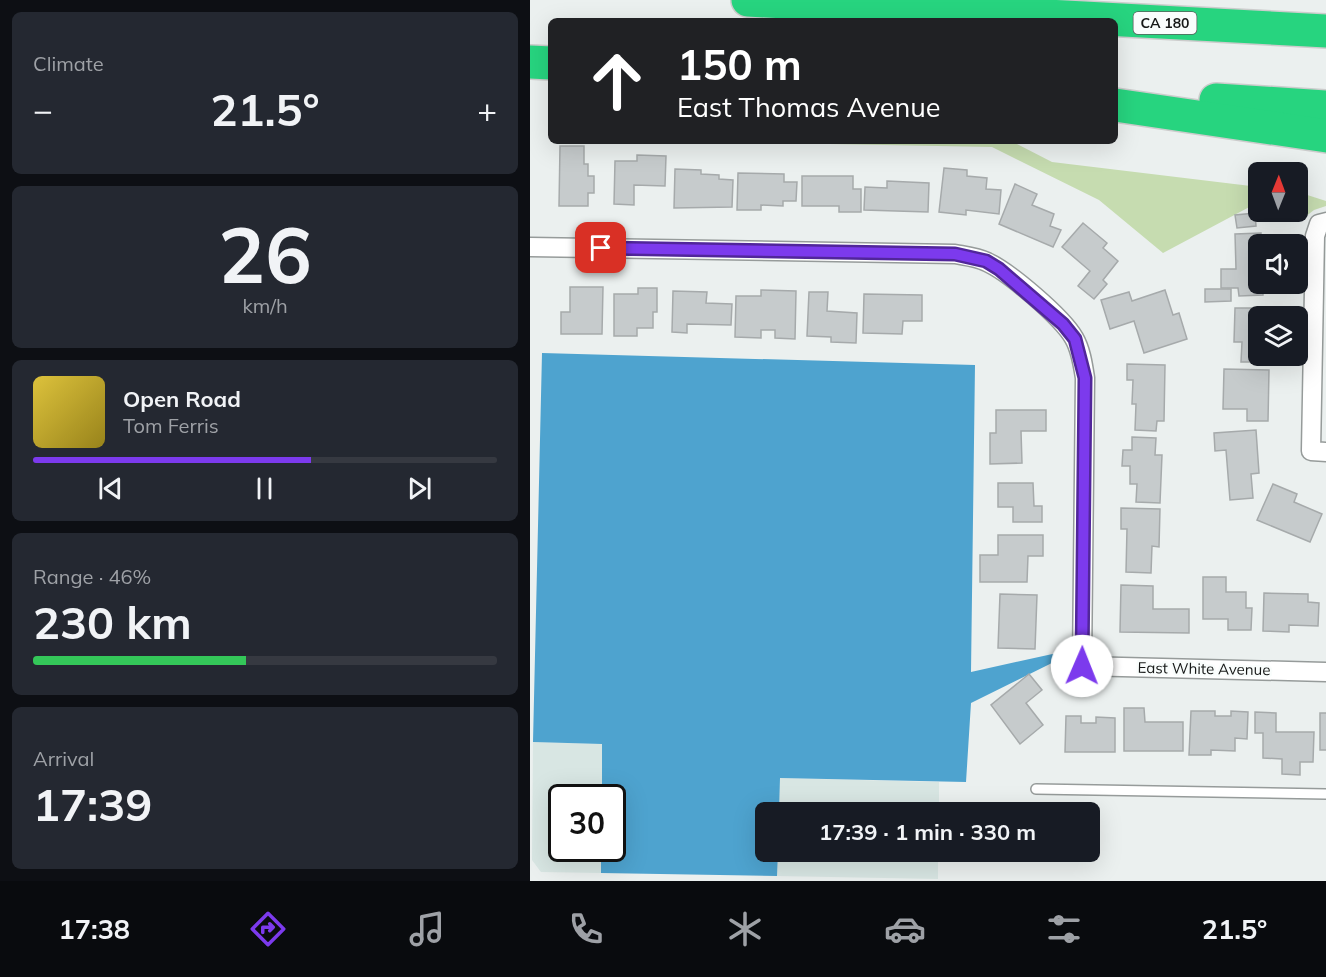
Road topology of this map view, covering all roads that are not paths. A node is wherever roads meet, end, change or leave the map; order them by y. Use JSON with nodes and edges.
{"nodes":[{"id":1,"x":748,"y":0,"type":"edge"},
{"id":2,"x":1004,"y":14,"type":"junction"},
{"id":3,"x":1326,"y":15,"type":"edge"},
{"id":4,"x":1080,"y":18,"type":"edge"},
{"id":5,"x":1118,"y":20,"type":"edge"},
{"id":6,"x":1326,"y":31,"type":"edge"},
{"id":7,"x":530,"y":62,"type":"edge"},
{"id":8,"x":548,"y":63,"type":"edge"},
{"id":9,"x":1118,"y":94,"type":"edge"},
{"id":10,"x":1118,"y":105,"type":"edge"},
{"id":11,"x":1326,"y":107,"type":"edge"},
{"id":12,"x":1326,"y":136,"type":"edge"},
{"id":13,"x":1323,"y":223,"type":"edge"},
{"id":14,"x":530,"y":247,"type":"edge"},
{"id":15,"x":1319,"y":451,"type":"edge"},
{"id":16,"x":1326,"y":672,"type":"edge"},
{"id":17,"x":1036,"y":789,"type":"dead end"},
{"id":18,"x":1326,"y":794,"type":"edge"}],
"edges":[{"from":1,"to":2,"type":"highway","number":"CA 180"},
{"from":2,"to":3,"type":"highway"},
{"from":2,"to":4,"type":"highway","number":"CA 180"},
{"from":5,"to":6,"type":"highway","number":"CA 180"},
{"from":7,"to":8,"type":"highway"},
{"from":9,"to":11,"type":"highway"},
{"from":10,"to":12,"type":"highway"},
{"from":13,"to":15,"type":"street"},
{"from":14,"to":16,"type":"street","name":"East White Avenue"},
{"from":17,"to":18,"type":"lane"}]}
